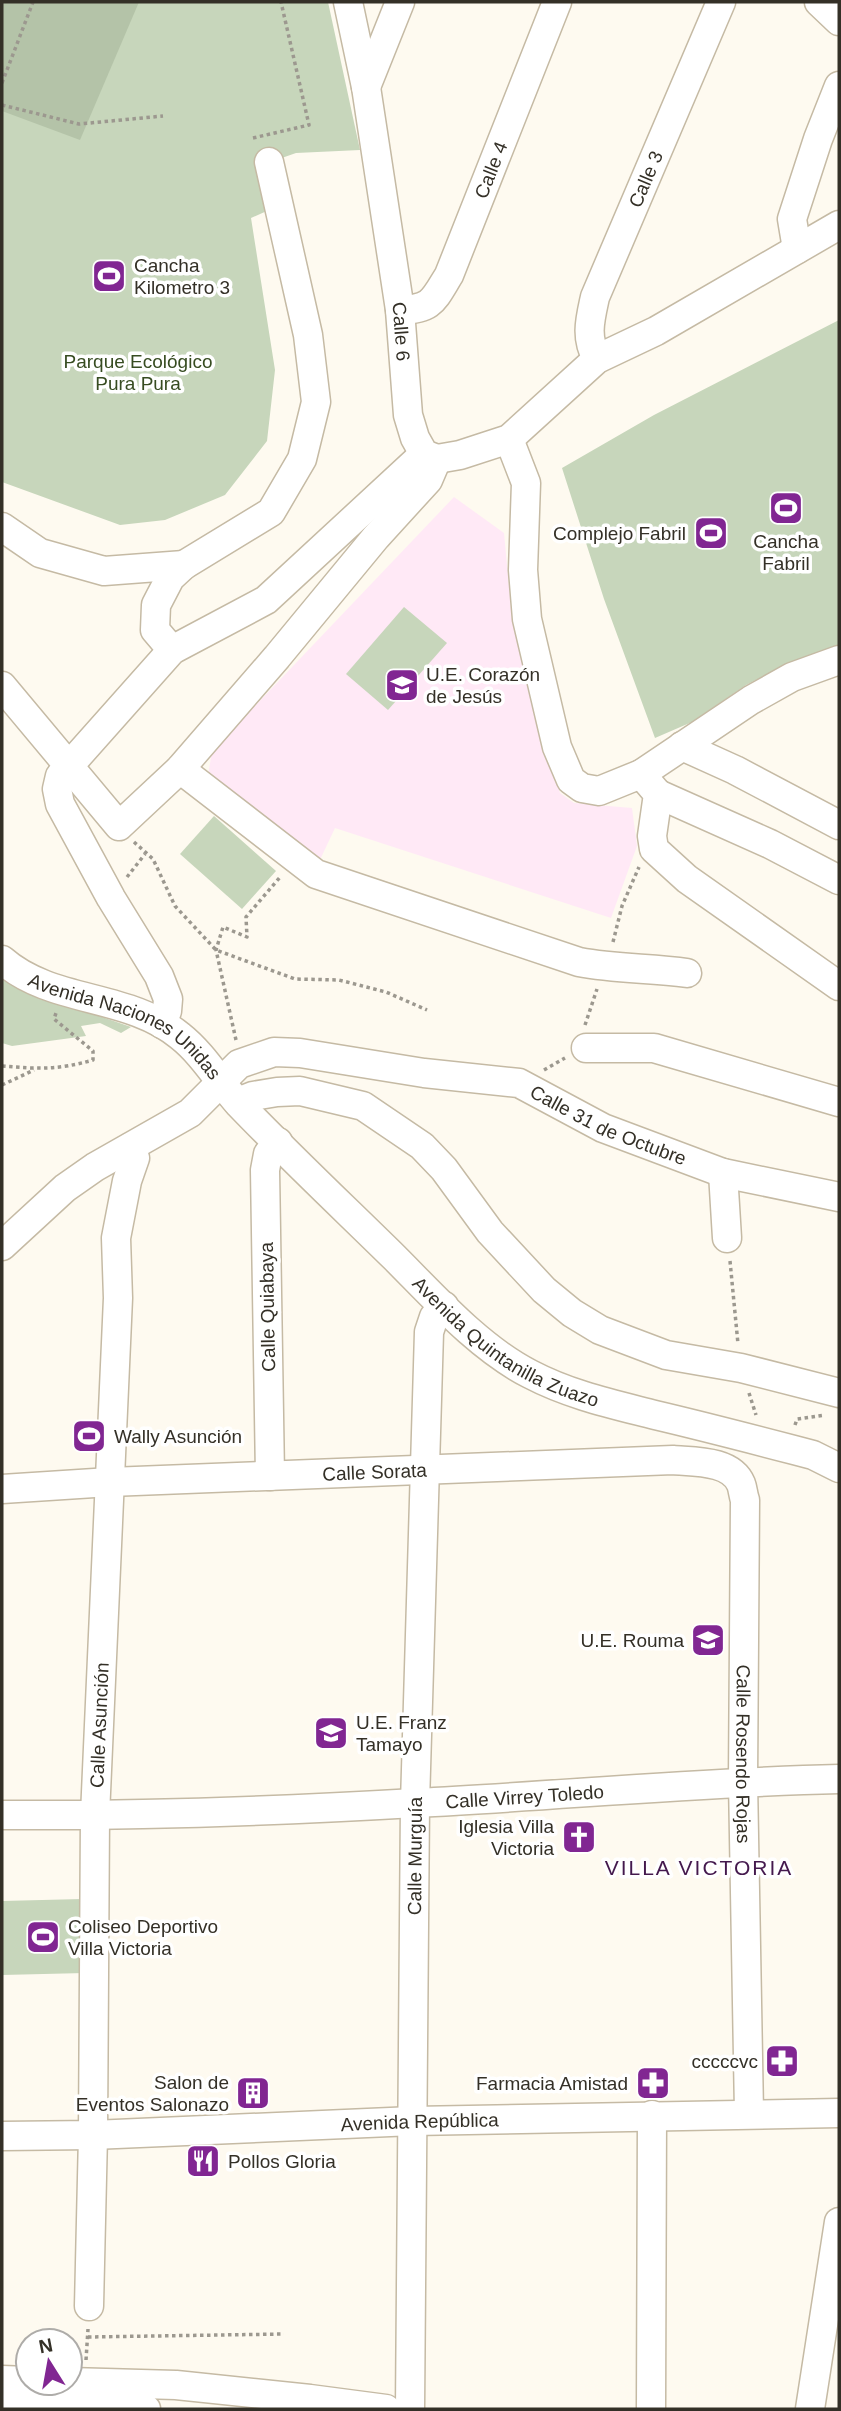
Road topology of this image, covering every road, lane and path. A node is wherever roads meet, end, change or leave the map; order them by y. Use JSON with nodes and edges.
{"nodes":[{"id":1,"x":33,"y":2,"type":"edge"},
{"id":2,"x":281,"y":2,"type":"edge"},
{"id":3,"x":348,"y":2,"type":"edge"},
{"id":4,"x":400,"y":2,"type":"edge"},
{"id":5,"x":557,"y":2,"type":"edge"},
{"id":6,"x":721,"y":2,"type":"edge"},
{"id":7,"x":819,"y":2,"type":"edge"},
{"id":8,"x":839,"y":21,"type":"edge"},
{"id":9,"x":2,"y":83,"type":"edge"},
{"id":10,"x":839,"y":86,"type":"edge"},
{"id":11,"x":366,"y":87,"type":"junction"},
{"id":12,"x":2,"y":105,"type":"edge"},
{"id":13,"x":163,"y":116,"type":"dead end"},
{"id":14,"x":253,"y":138,"type":"dead end"},
{"id":15,"x":269,"y":162,"type":"dead end"},
{"id":16,"x":839,"y":225,"type":"edge"},
{"id":17,"x":797,"y":249,"type":"junction"},
{"id":18,"x":400,"y":310,"type":"junction"},
{"id":19,"x":597,"y":359,"type":"junction"},
{"id":20,"x":509,"y":439,"type":"junction"},
{"id":21,"x":430,"y":456,"type":"junction"},
{"id":22,"x":2,"y":527,"type":"edge"},
{"id":23,"x":184,"y":565,"type":"junction"},
{"id":24,"x":172,"y":650,"type":"junction"},
{"id":25,"x":839,"y":660,"type":"edge"},
{"id":26,"x":2,"y":686,"type":"edge"},
{"id":27,"x":682,"y":746,"type":"junction"},
{"id":28,"x":68,"y":765,"type":"junction"},
{"id":29,"x":180,"y":769,"type":"junction"},
{"id":30,"x":650,"y":784,"type":"junction"},
{"id":31,"x":839,"y":825,"type":"edge"},
{"id":32,"x":119,"y":826,"type":"junction"},
{"id":33,"x":652,"y":836,"type":"junction"},
{"id":34,"x":297,"y":860,"type":"junction"},
{"id":35,"x":839,"y":880,"type":"edge"},
{"id":36,"x":216,"y":950,"type":"junction"},
{"id":37,"x":2,"y":960,"type":"edge"},
{"id":38,"x":607,"y":967,"type":"junction"},
{"id":39,"x":687,"y":973,"type":"dead end"},
{"id":40,"x":839,"y":986,"type":"edge"},
{"id":41,"x":61,"y":990,"type":"junction"},
{"id":42,"x":427,"y":1010,"type":"dead end"},
{"id":43,"x":162,"y":1024,"type":"junction"},
{"id":44,"x":586,"y":1048,"type":"dead end"},
{"id":45,"x":2,"y":1066,"type":"edge"},
{"id":46,"x":36,"y":1069,"type":"junction"},
{"id":47,"x":233,"y":1083,"type":"junction"},
{"id":48,"x":2,"y":1085,"type":"edge"},
{"id":49,"x":839,"y":1102,"type":"edge"},
{"id":50,"x":278,"y":1142,"type":"junction"},
{"id":51,"x":131,"y":1147,"type":"junction"},
{"id":52,"x":723,"y":1173,"type":"junction"},
{"id":53,"x":839,"y":1197,"type":"edge"},
{"id":54,"x":727,"y":1238,"type":"joint"},
{"id":55,"x":2,"y":1246,"type":"edge"},
{"id":56,"x":444,"y":1306,"type":"junction"},
{"id":57,"x":741,"y":1368,"type":"junction"},
{"id":58,"x":834,"y":1404,"type":"edge"},
{"id":59,"x":760,"y":1425,"type":"dead end"},
{"id":60,"x":794,"y":1450,"type":"junction"},
{"id":61,"x":425,"y":1468,"type":"junction"},
{"id":62,"x":839,"y":1468,"type":"edge"},
{"id":63,"x":270,"y":1476,"type":"junction"},
{"id":64,"x":110,"y":1482,"type":"junction"},
{"id":65,"x":740,"y":1482,"type":"joint"},
{"id":66,"x":2,"y":1489,"type":"edge"},
{"id":67,"x":839,"y":1779,"type":"edge"},
{"id":68,"x":743,"y":1781,"type":"junction"},
{"id":69,"x":415,"y":1803,"type":"junction"},
{"id":70,"x":2,"y":1815,"type":"edge"},
{"id":71,"x":95,"y":1815,"type":"junction"},
{"id":72,"x":749,"y":2113,"type":"junction"},
{"id":73,"x":839,"y":2113,"type":"edge"},
{"id":74,"x":652,"y":2115,"type":"junction"},
{"id":75,"x":413,"y":2121,"type":"junction"},
{"id":76,"x":93,"y":2135,"type":"junction"},
{"id":77,"x":2,"y":2136,"type":"edge"},
{"id":78,"x":839,"y":2222,"type":"edge"},
{"id":79,"x":89,"y":2306,"type":"joint"},
{"id":80,"x":284,"y":2334,"type":"dead end"},
{"id":81,"x":88,"y":2337,"type":"junction"},
{"id":82,"x":84,"y":2353,"type":"edge"},
{"id":83,"x":84,"y":2382,"type":"edge"},
{"id":84,"x":2,"y":2404,"type":"edge"},
{"id":85,"x":146,"y":2409,"type":"edge"},
{"id":86,"x":386,"y":2409,"type":"edge"},
{"id":87,"x":410,"y":2409,"type":"edge"},
{"id":88,"x":652,"y":2409,"type":"edge"},
{"id":89,"x":810,"y":2409,"type":"edge"}],
"edges":[{"from":1,"to":9,"type":"path"},
{"from":2,"to":14,"type":"path"},
{"from":3,"to":11,"type":"street","name":"Calle 6"},
{"from":4,"to":11,"type":"street"},
{"from":5,"to":18,"type":"street","name":"Calle 4"},
{"from":6,"to":19,"type":"street","name":"Calle 3"},
{"from":7,"to":8,"type":"street"},
{"from":10,"to":17,"type":"street"},
{"from":11,"to":18,"type":"street","name":"Calle 6"},
{"from":12,"to":13,"type":"path"},
{"from":15,"to":23,"type":"street"},
{"from":16,"to":17,"type":"street"},
{"from":17,"to":19,"type":"street"},
{"from":18,"to":21,"type":"street","name":"Calle 6"},
{"from":19,"to":20,"type":"street"},
{"from":20,"to":21,"type":"street"},
{"from":20,"to":30,"type":"street"},
{"from":21,"to":24,"type":"street"},
{"from":21,"to":29,"type":"street"},
{"from":22,"to":23,"type":"street"},
{"from":23,"to":24,"type":"street"},
{"from":24,"to":28,"type":"street"},
{"from":25,"to":27,"type":"street"},
{"from":26,"to":28,"type":"street"},
{"from":27,"to":30,"type":"street"},
{"from":27,"to":31,"type":"street"},
{"from":28,"to":32,"type":"street"},
{"from":28,"to":43,"type":"street"},
{"from":29,"to":32,"type":"street"},
{"from":29,"to":34,"type":"street"},
{"from":30,"to":33,"type":"street"},
{"from":30,"to":35,"type":"street"},
{"from":32,"to":36,"type":"path"},
{"from":33,"to":38,"type":"path"},
{"from":33,"to":40,"type":"street"},
{"from":34,"to":36,"type":"path"},
{"from":34,"to":38,"type":"street"},
{"from":36,"to":42,"type":"path"},
{"from":36,"to":47,"type":"path"},
{"from":37,"to":41,"type":"street","name":"Avenida Naciones Unidas"},
{"from":38,"to":39,"type":"street"},
{"from":41,"to":43,"type":"street","name":"Avenida Naciones Unidas"},
{"from":41,"to":46,"type":"path"},
{"from":43,"to":47,"type":"street","name":"Avenida Naciones Unidas"},
{"from":44,"to":49,"type":"street"},
{"from":45,"to":46,"type":"path"},
{"from":46,"to":48,"type":"path"},
{"from":47,"to":50,"type":"street","name":"Avenida Quintanilla Zuazo"},
{"from":47,"to":51,"type":"street"},
{"from":47,"to":52,"type":"street","name":"Calle 31 de Octubre"},
{"from":47,"to":57,"type":"street"},
{"from":50,"to":56,"type":"street","name":"Avenida Quintanilla Zuazo"},
{"from":50,"to":63,"type":"street","name":"Calle Quiabaya"},
{"from":51,"to":55,"type":"street"},
{"from":51,"to":64,"type":"street","name":"Calle Asunción"},
{"from":52,"to":53,"type":"street","name":"Calle 31 de Octubre"},
{"from":52,"to":54,"type":"street"},
{"from":54,"to":57,"type":"path"},
{"from":56,"to":60,"type":"street","name":"Avenida Quintanilla Zuazo"},
{"from":56,"to":61,"type":"street","name":"Calle Murguía"},
{"from":57,"to":58,"type":"street"},
{"from":57,"to":59,"type":"path"},
{"from":58,"to":60,"type":"path"},
{"from":60,"to":62,"type":"street","name":"Avenida Quintanilla Zuazo"},
{"from":61,"to":63,"type":"street","name":"Calle Sorata"},
{"from":61,"to":65,"type":"street","name":"Calle Sorata"},
{"from":61,"to":69,"type":"street","name":"Calle Murguía"},
{"from":63,"to":64,"type":"street","name":"Calle Sorata"},
{"from":64,"to":66,"type":"street","name":"Calle Sorata"},
{"from":64,"to":71,"type":"street","name":"Calle Asunción"},
{"from":65,"to":68,"type":"street","name":"Calle Rosendo Rojas"},
{"from":67,"to":68,"type":"street","name":"Calle Virrey Toledo"},
{"from":68,"to":69,"type":"street","name":"Calle Virrey Toledo"},
{"from":68,"to":72,"type":"street","name":"Calle Rosendo Rojas"},
{"from":69,"to":71,"type":"street","name":"Calle Virrey Toledo"},
{"from":69,"to":75,"type":"street","name":"Calle Murguía"},
{"from":70,"to":71,"type":"street","name":"Calle Virrey Toledo"},
{"from":71,"to":76,"type":"street","name":"Calle Asunción"},
{"from":72,"to":73,"type":"street","name":"Avenida República"},
{"from":72,"to":74,"type":"street","name":"Avenida República"},
{"from":74,"to":75,"type":"street","name":"Avenida República"},
{"from":74,"to":88,"type":"street"},
{"from":75,"to":76,"type":"street","name":"Avenida República"},
{"from":75,"to":87,"type":"street","name":"Calle Murguía"},
{"from":76,"to":77,"type":"street","name":"Avenida República"},
{"from":76,"to":79,"type":"street","name":"Calle Asunción"},
{"from":78,"to":89,"type":"street"},
{"from":79,"to":81,"type":"path"},
{"from":80,"to":81,"type":"path"},
{"from":81,"to":82,"type":"path"},
{"from":83,"to":86,"type":"street"},
{"from":84,"to":85,"type":"street"}]}
